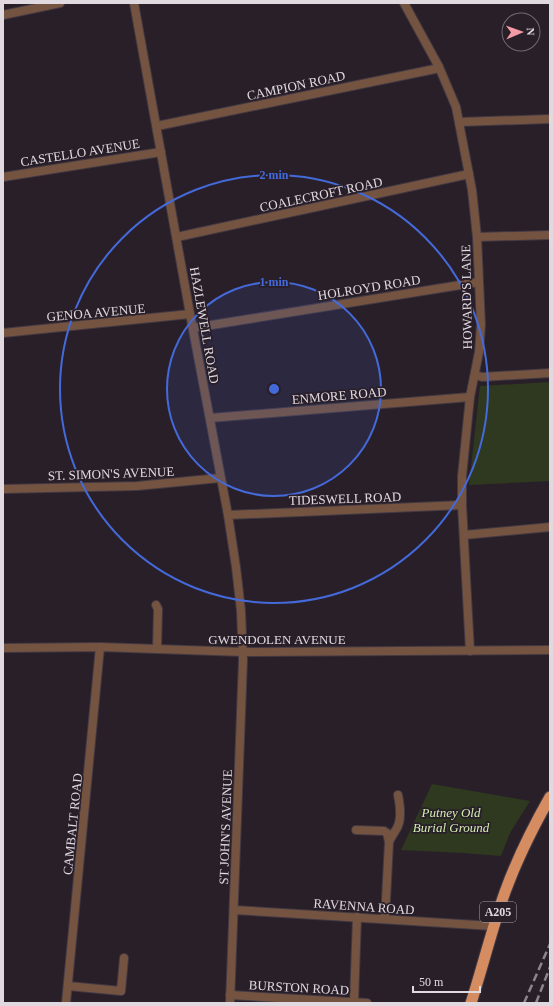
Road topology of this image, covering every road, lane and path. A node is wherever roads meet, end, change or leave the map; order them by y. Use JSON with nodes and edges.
{"nodes":[{"id":1,"x":60,"y":3,"type":"edge"},
{"id":2,"x":134,"y":3,"type":"edge"},
{"id":3,"x":404,"y":3,"type":"edge"},
{"id":4,"x":3,"y":15,"type":"edge"},
{"id":5,"x":440,"y":66,"type":"junction"},
{"id":6,"x":550,"y":119,"type":"edge"},
{"id":7,"x":460,"y":122,"type":"junction"},
{"id":8,"x":157,"y":126,"type":"junction"},
{"id":9,"x":161,"y":152,"type":"junction"},
{"id":10,"x":469,"y":174,"type":"junction"},
{"id":11,"x":3,"y":177,"type":"edge"},
{"id":12,"x":550,"y":235,"type":"edge"},
{"id":13,"x":177,"y":237,"type":"junction"},
{"id":14,"x":477,"y":237,"type":"junction"},
{"id":15,"x":479,"y":282,"type":"junction"},
{"id":16,"x":190,"y":314,"type":"junction"},
{"id":17,"x":193,"y":328,"type":"junction"},
{"id":18,"x":3,"y":333,"type":"edge"},
{"id":19,"x":550,"y":373,"type":"edge"},
{"id":20,"x":475,"y":375,"type":"junction"},
{"id":21,"x":470,"y":397,"type":"junction"},
{"id":22,"x":210,"y":418,"type":"junction"},
{"id":23,"x":220,"y":478,"type":"junction"},
{"id":24,"x":3,"y":489,"type":"edge"},
{"id":25,"x":462,"y":505,"type":"junction"},
{"id":26,"x":228,"y":515,"type":"junction"},
{"id":27,"x":550,"y":527,"type":"edge"},
{"id":28,"x":464,"y":535,"type":"junction"},
{"id":29,"x":156,"y":605,"type":"dead end"},
{"id":30,"x":100,"y":647,"type":"junction"},
{"id":31,"x":3,"y":648,"type":"edge"},
{"id":32,"x":157,"y":649,"type":"junction"},
{"id":33,"x":550,"y":650,"type":"edge"},
{"id":34,"x":470,"y":651,"type":"junction"},
{"id":35,"x":243,"y":652,"type":"junction"},
{"id":36,"x":398,"y":795,"type":"dead end"},
{"id":37,"x":550,"y":797,"type":"edge"},
{"id":38,"x":356,"y":830,"type":"dead end"},
{"id":39,"x":389,"y":842,"type":"junction"},
{"id":40,"x":234,"y":910,"type":"junction"},
{"id":41,"x":357,"y":917,"type":"junction"},
{"id":42,"x":385,"y":919,"type":"junction"},
{"id":43,"x":493,"y":926,"type":"junction"},
{"id":44,"x":124,"y":958,"type":"dead end"},
{"id":45,"x":68,"y":986,"type":"junction"},
{"id":46,"x":230,"y":999,"type":"edge"},
{"id":47,"x":354,"y":1002,"type":"edge"},
{"id":48,"x":66,"y":1003,"type":"edge"},
{"id":49,"x":367,"y":1003,"type":"edge"},
{"id":50,"x":471,"y":1003,"type":"edge"}],
"edges":[{"from":1,"to":4,"type":"street"},
{"from":2,"to":8,"type":"street","name":"HAZLEWELL ROAD"},
{"from":3,"to":5,"type":"street","name":"HOWARD'S LANE"},
{"from":5,"to":7,"type":"street","name":"HOWARD'S LANE"},
{"from":5,"to":8,"type":"street","name":"CAMPION ROAD"},
{"from":6,"to":7,"type":"street"},
{"from":7,"to":10,"type":"street","name":"HOWARD'S LANE"},
{"from":8,"to":9,"type":"street","name":"HAZLEWELL ROAD"},
{"from":9,"to":11,"type":"street","name":"CASTELLO AVENUE"},
{"from":9,"to":13,"type":"street","name":"HAZLEWELL ROAD"},
{"from":10,"to":13,"type":"street","name":"COALECROFT ROAD"},
{"from":10,"to":14,"type":"street","name":"HOWARD'S LANE"},
{"from":12,"to":14,"type":"street"},
{"from":13,"to":16,"type":"street","name":"HAZLEWELL ROAD"},
{"from":14,"to":15,"type":"street","name":"HOWARD'S LANE"},
{"from":15,"to":17,"type":"street","name":"HOLROYD ROAD"},
{"from":15,"to":20,"type":"street","name":"HOWARD'S LANE"},
{"from":16,"to":17,"type":"street","name":"HAZLEWELL ROAD"},
{"from":16,"to":18,"type":"street","name":"GENOA AVENUE"},
{"from":17,"to":22,"type":"street","name":"HAZLEWELL ROAD"},
{"from":19,"to":20,"type":"street"},
{"from":20,"to":21,"type":"street","name":"HOWARD'S LANE"},
{"from":21,"to":22,"type":"street","name":"ENMORE ROAD"},
{"from":21,"to":25,"type":"street","name":"HOWARD'S LANE"},
{"from":22,"to":23,"type":"street","name":"HAZLEWELL ROAD"},
{"from":23,"to":24,"type":"street","name":"ST. SIMON'S AVENUE"},
{"from":23,"to":26,"type":"street","name":"HAZLEWELL ROAD"},
{"from":25,"to":26,"type":"street","name":"TIDESWELL ROAD"},
{"from":25,"to":28,"type":"street","name":"HOWARD'S LANE"},
{"from":26,"to":35,"type":"street","name":"HAZLEWELL ROAD"},
{"from":27,"to":28,"type":"street"},
{"from":28,"to":34,"type":"street","name":"HOWARD'S LANE"},
{"from":29,"to":32,"type":"street"},
{"from":30,"to":31,"type":"street","name":"GWENDOLEN AVENUE"},
{"from":30,"to":32,"type":"street","name":"GWENDOLEN AVENUE"},
{"from":30,"to":45,"type":"street","name":"CAMBALT ROAD"},
{"from":32,"to":35,"type":"street","name":"GWENDOLEN AVENUE"},
{"from":33,"to":34,"type":"street","name":"GWENDOLEN AVENUE"},
{"from":34,"to":35,"type":"street","name":"GWENDOLEN AVENUE"},
{"from":35,"to":40,"type":"street","name":"ST JOHN'S AVENUE"},
{"from":36,"to":39,"type":"street"},
{"from":37,"to":43,"type":"highway","number":"A205"},
{"from":38,"to":39,"type":"street"},
{"from":39,"to":42,"type":"street"},
{"from":40,"to":41,"type":"street","name":"RAVENNA ROAD"},
{"from":40,"to":46,"type":"street","name":"ST JOHN'S AVENUE"},
{"from":41,"to":42,"type":"street","name":"RAVENNA ROAD"},
{"from":41,"to":47,"type":"street"},
{"from":42,"to":43,"type":"street","name":"RAVENNA ROAD"},
{"from":43,"to":50,"type":"highway","number":"A205"},
{"from":44,"to":45,"type":"street"},
{"from":45,"to":48,"type":"street","name":"CAMBALT ROAD"},
{"from":46,"to":47,"type":"street","name":"BURSTON ROAD"},
{"from":47,"to":49,"type":"street","name":"BURSTON ROAD"}]}
